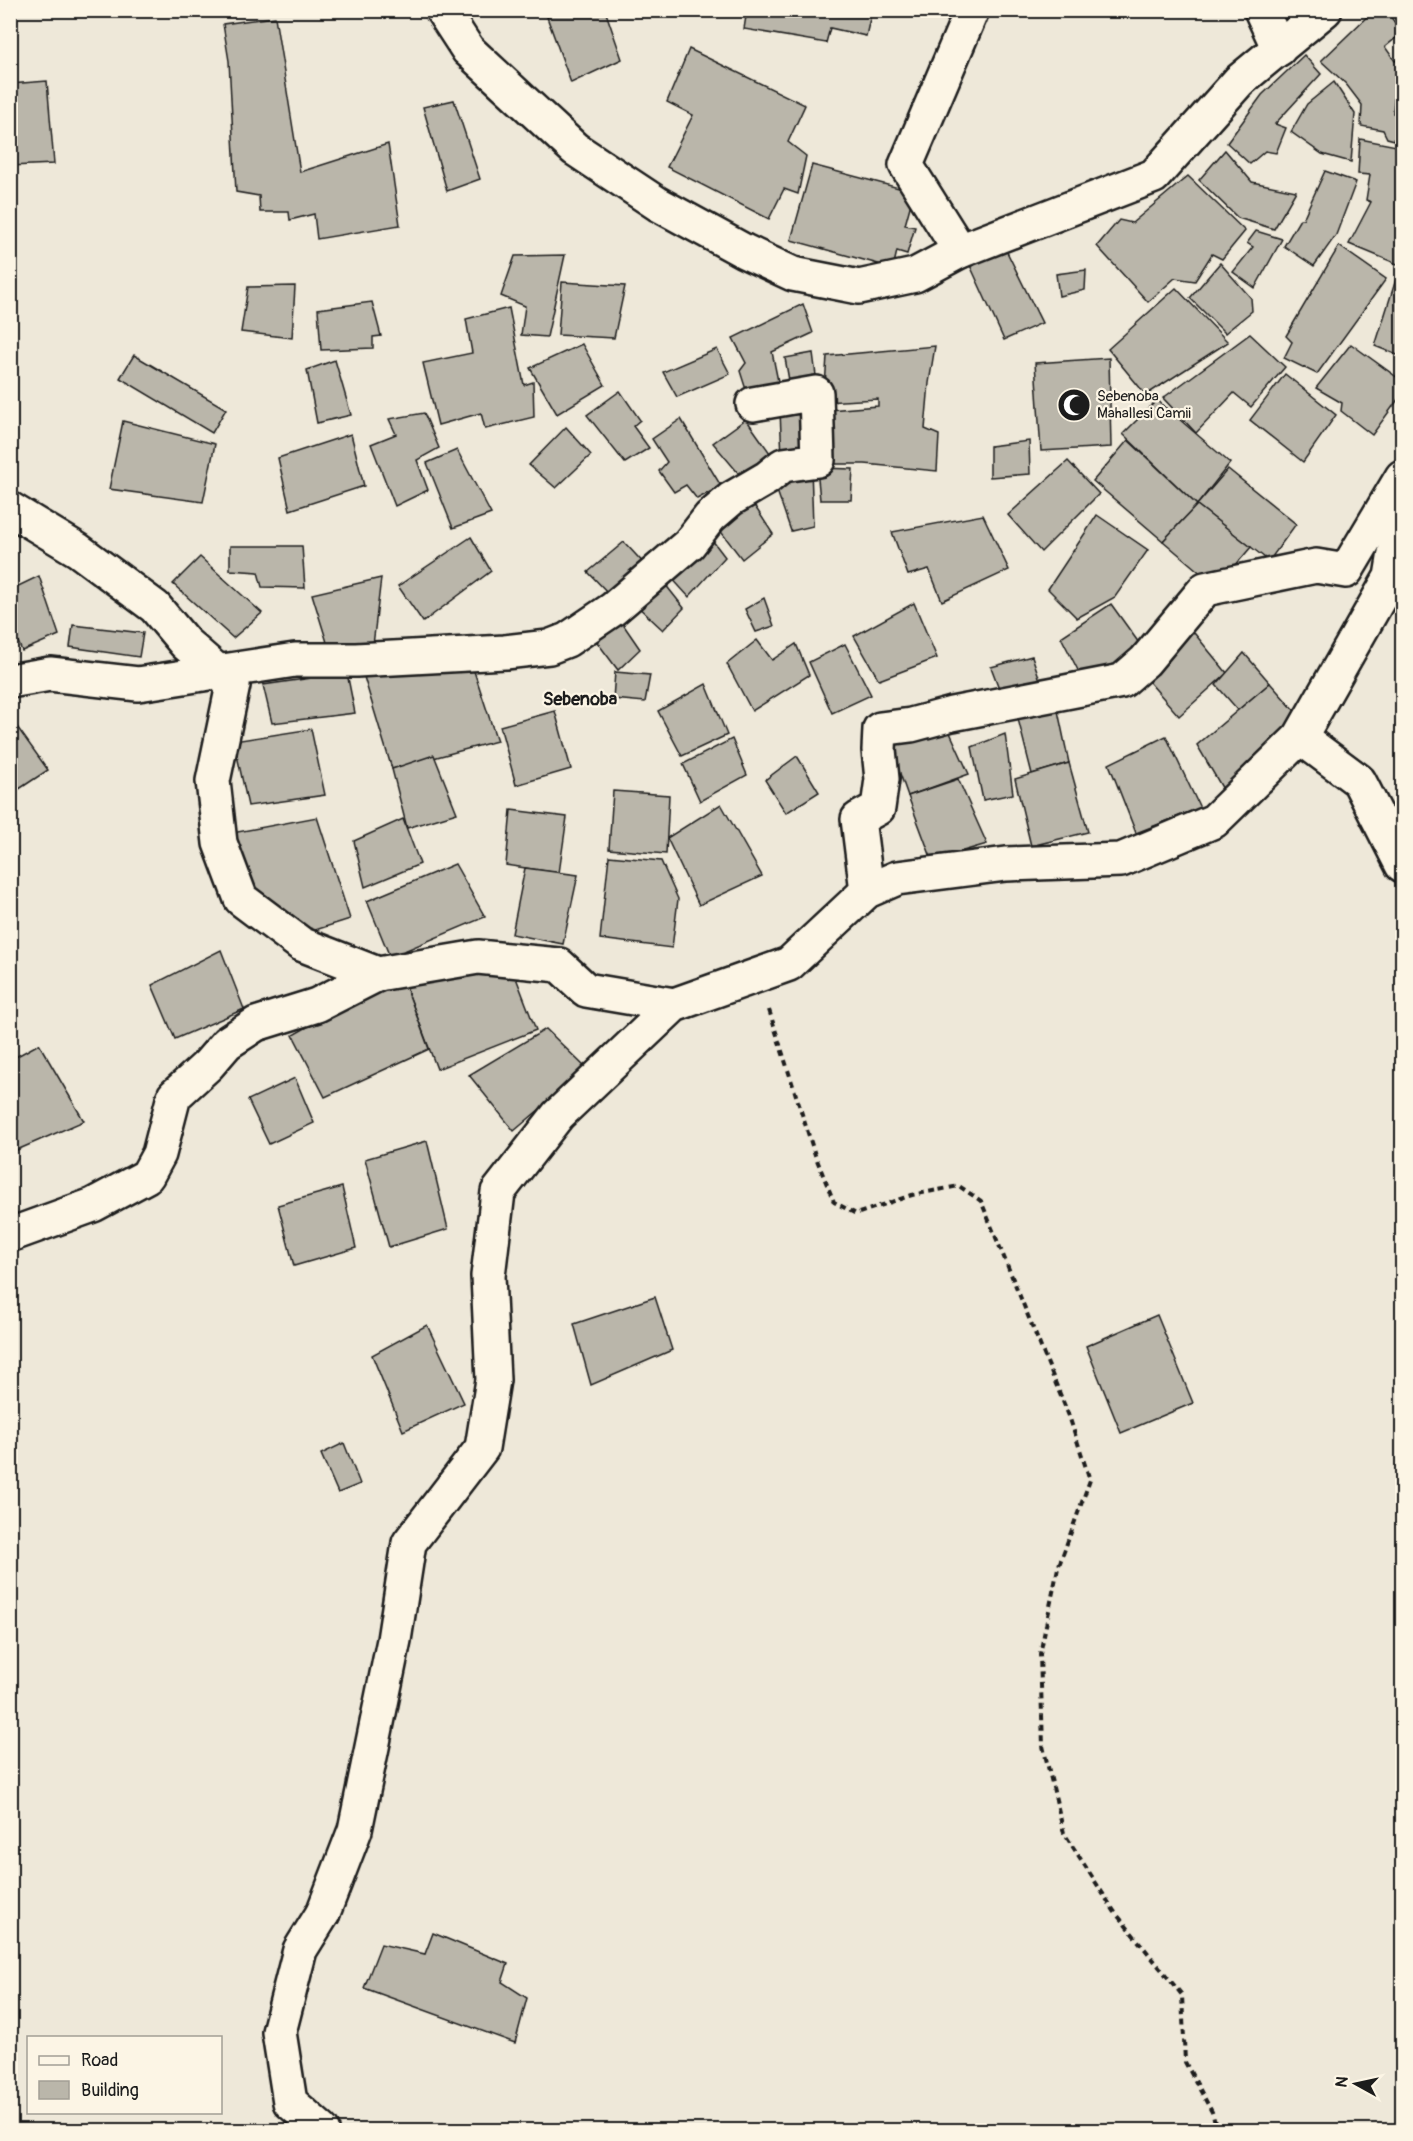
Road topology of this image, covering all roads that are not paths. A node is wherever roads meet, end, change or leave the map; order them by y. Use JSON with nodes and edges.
{"nodes":[{"id":1,"x":442,"y":10,"type":"edge"},
{"id":2,"x":972,"y":10,"type":"edge"},
{"id":3,"x":1261,"y":10,"type":"edge"},
{"id":4,"x":1325,"y":10,"type":"edge"},
{"id":5,"x":1279,"y":49,"type":"junction"},
{"id":6,"x":960,"y":251,"type":"junction"},
{"id":7,"x":753,"y":404,"type":"dead end"},
{"id":8,"x":1402,"y":477,"type":"edge"},
{"id":9,"x":10,"y":509,"type":"edge"},
{"id":10,"x":1402,"y":511,"type":"edge"},
{"id":11,"x":218,"y":672,"type":"junction"},
{"id":12,"x":10,"y":681,"type":"edge"},
{"id":13,"x":1300,"y":737,"type":"junction"},
{"id":14,"x":1402,"y":865,"type":"edge"},
{"id":15,"x":867,"y":891,"type":"junction"},
{"id":16,"x":378,"y":974,"type":"junction"},
{"id":17,"x":674,"y":1005,"type":"junction"},
{"id":18,"x":10,"y":1235,"type":"edge"},
{"id":19,"x":322,"y":2130,"type":"edge"}],
"edges":[{"from":1,"to":6,"type":"street"},
{"from":2,"to":6,"type":"street"},
{"from":3,"to":5,"type":"street"},
{"from":4,"to":5,"type":"street"},
{"from":5,"to":6,"type":"street"},
{"from":7,"to":11,"type":"street"},
{"from":8,"to":15,"type":"street"},
{"from":9,"to":11,"type":"street"},
{"from":10,"to":13,"type":"street"},
{"from":11,"to":12,"type":"street"},
{"from":11,"to":16,"type":"street"},
{"from":13,"to":14,"type":"street"},
{"from":13,"to":15,"type":"street"},
{"from":15,"to":17,"type":"street"},
{"from":16,"to":17,"type":"street"},
{"from":16,"to":18,"type":"street"},
{"from":17,"to":19,"type":"street"}]}
